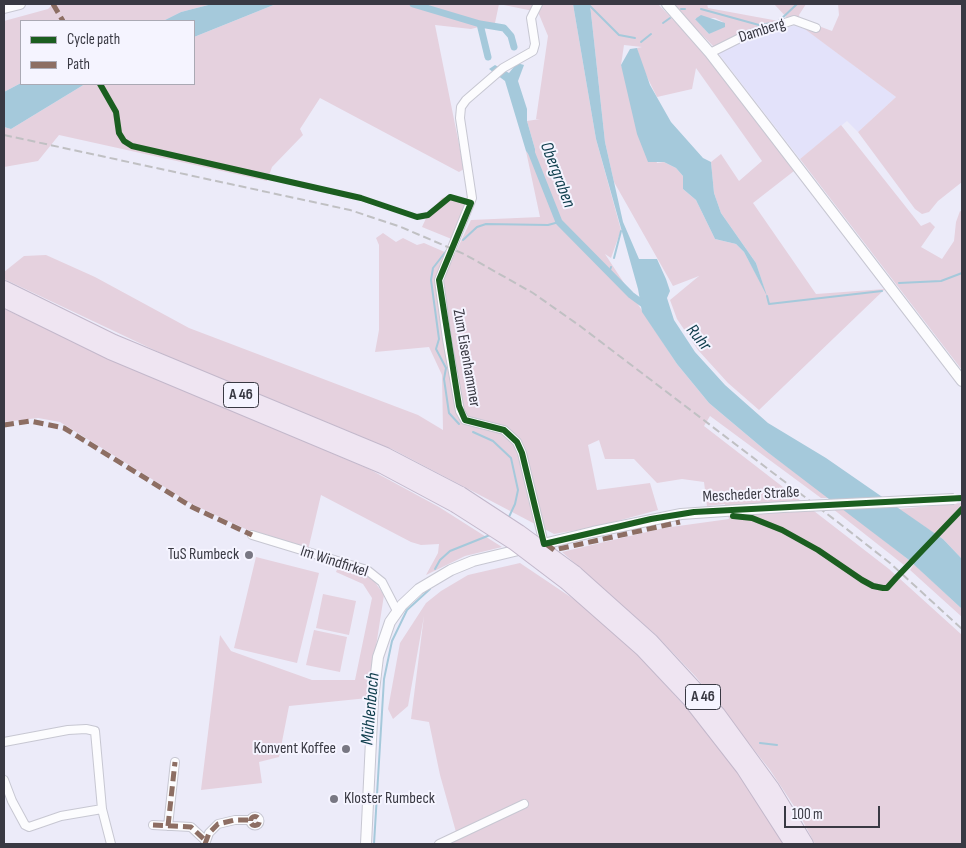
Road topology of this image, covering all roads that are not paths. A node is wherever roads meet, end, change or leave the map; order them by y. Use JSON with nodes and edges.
{"nodes":[{"id":1,"x":20,"y":4,"type":"edge"},
{"id":2,"x":538,"y":4,"type":"edge"},
{"id":3,"x":666,"y":4,"type":"edge"},
{"id":4,"x":4,"y":8,"type":"edge"},
{"id":5,"x":816,"y":28,"type":"dead end"},
{"id":6,"x":710,"y":53,"type":"junction"},
{"id":7,"x":4,"y":288,"type":"edge"},
{"id":8,"x":14,"y":301,"type":"edge"},
{"id":9,"x":962,"y":381,"type":"edge"},
{"id":10,"x":958,"y":498,"type":"edge"},
{"id":11,"x":252,"y":535,"type":"dead end"},
{"id":12,"x":544,"y":544,"type":"junction"},
{"id":13,"x":571,"y":578,"type":"junction"},
{"id":14,"x":396,"y":611,"type":"junction"},
{"id":15,"x":4,"y":742,"type":"edge"},
{"id":16,"x":174,"y":762,"type":"dead end"},
{"id":17,"x":4,"y":780,"type":"edge"},
{"id":18,"x":524,"y":804,"type":"dead end"},
{"id":19,"x":102,"y":809,"type":"junction"},
{"id":20,"x":250,"y":820,"type":"dead end"},
{"id":21,"x":153,"y":825,"type":"dead end"},
{"id":22,"x":168,"y":826,"type":"junction"},
{"id":23,"x":206,"y":843,"type":"edge"},
{"id":24,"x":110,"y":844,"type":"edge"},
{"id":25,"x":366,"y":844,"type":"edge"},
{"id":26,"x":439,"y":844,"type":"edge"},
{"id":27,"x":792,"y":844,"type":"edge"},
{"id":28,"x":806,"y":844,"type":"edge"}],
"edges":[{"from":1,"to":4,"type":"street"},
{"from":2,"to":12,"type":"street","name":"Zum Eisenhammer"},
{"from":3,"to":6,"type":"street"},
{"from":5,"to":6,"type":"street","name":"Damberg"},
{"from":6,"to":9,"type":"street"},
{"from":7,"to":8,"type":"highway","number":"A 46"},
{"from":8,"to":13,"type":"highway","number":"A 46","bridge":true},
{"from":10,"to":12,"type":"street","name":"Mescheder Straße","bridge":true},
{"from":11,"to":14,"type":"street","name":"Im Windfirkel"},
{"from":12,"to":14,"type":"street","name":"Mescheder Straße"},
{"from":13,"to":27,"type":"highway","number":"A 46"},
{"from":13,"to":28,"type":"highway","number":"A 46"},
{"from":14,"to":25,"type":"street","name":"Mescheder Straße"},
{"from":15,"to":19,"type":"street"},
{"from":16,"to":22,"type":"street"},
{"from":17,"to":19,"type":"street"},
{"from":18,"to":26,"type":"street"},
{"from":19,"to":24,"type":"street"},
{"from":20,"to":23,"type":"street"},
{"from":21,"to":22,"type":"street"},
{"from":22,"to":23,"type":"street"}]}
